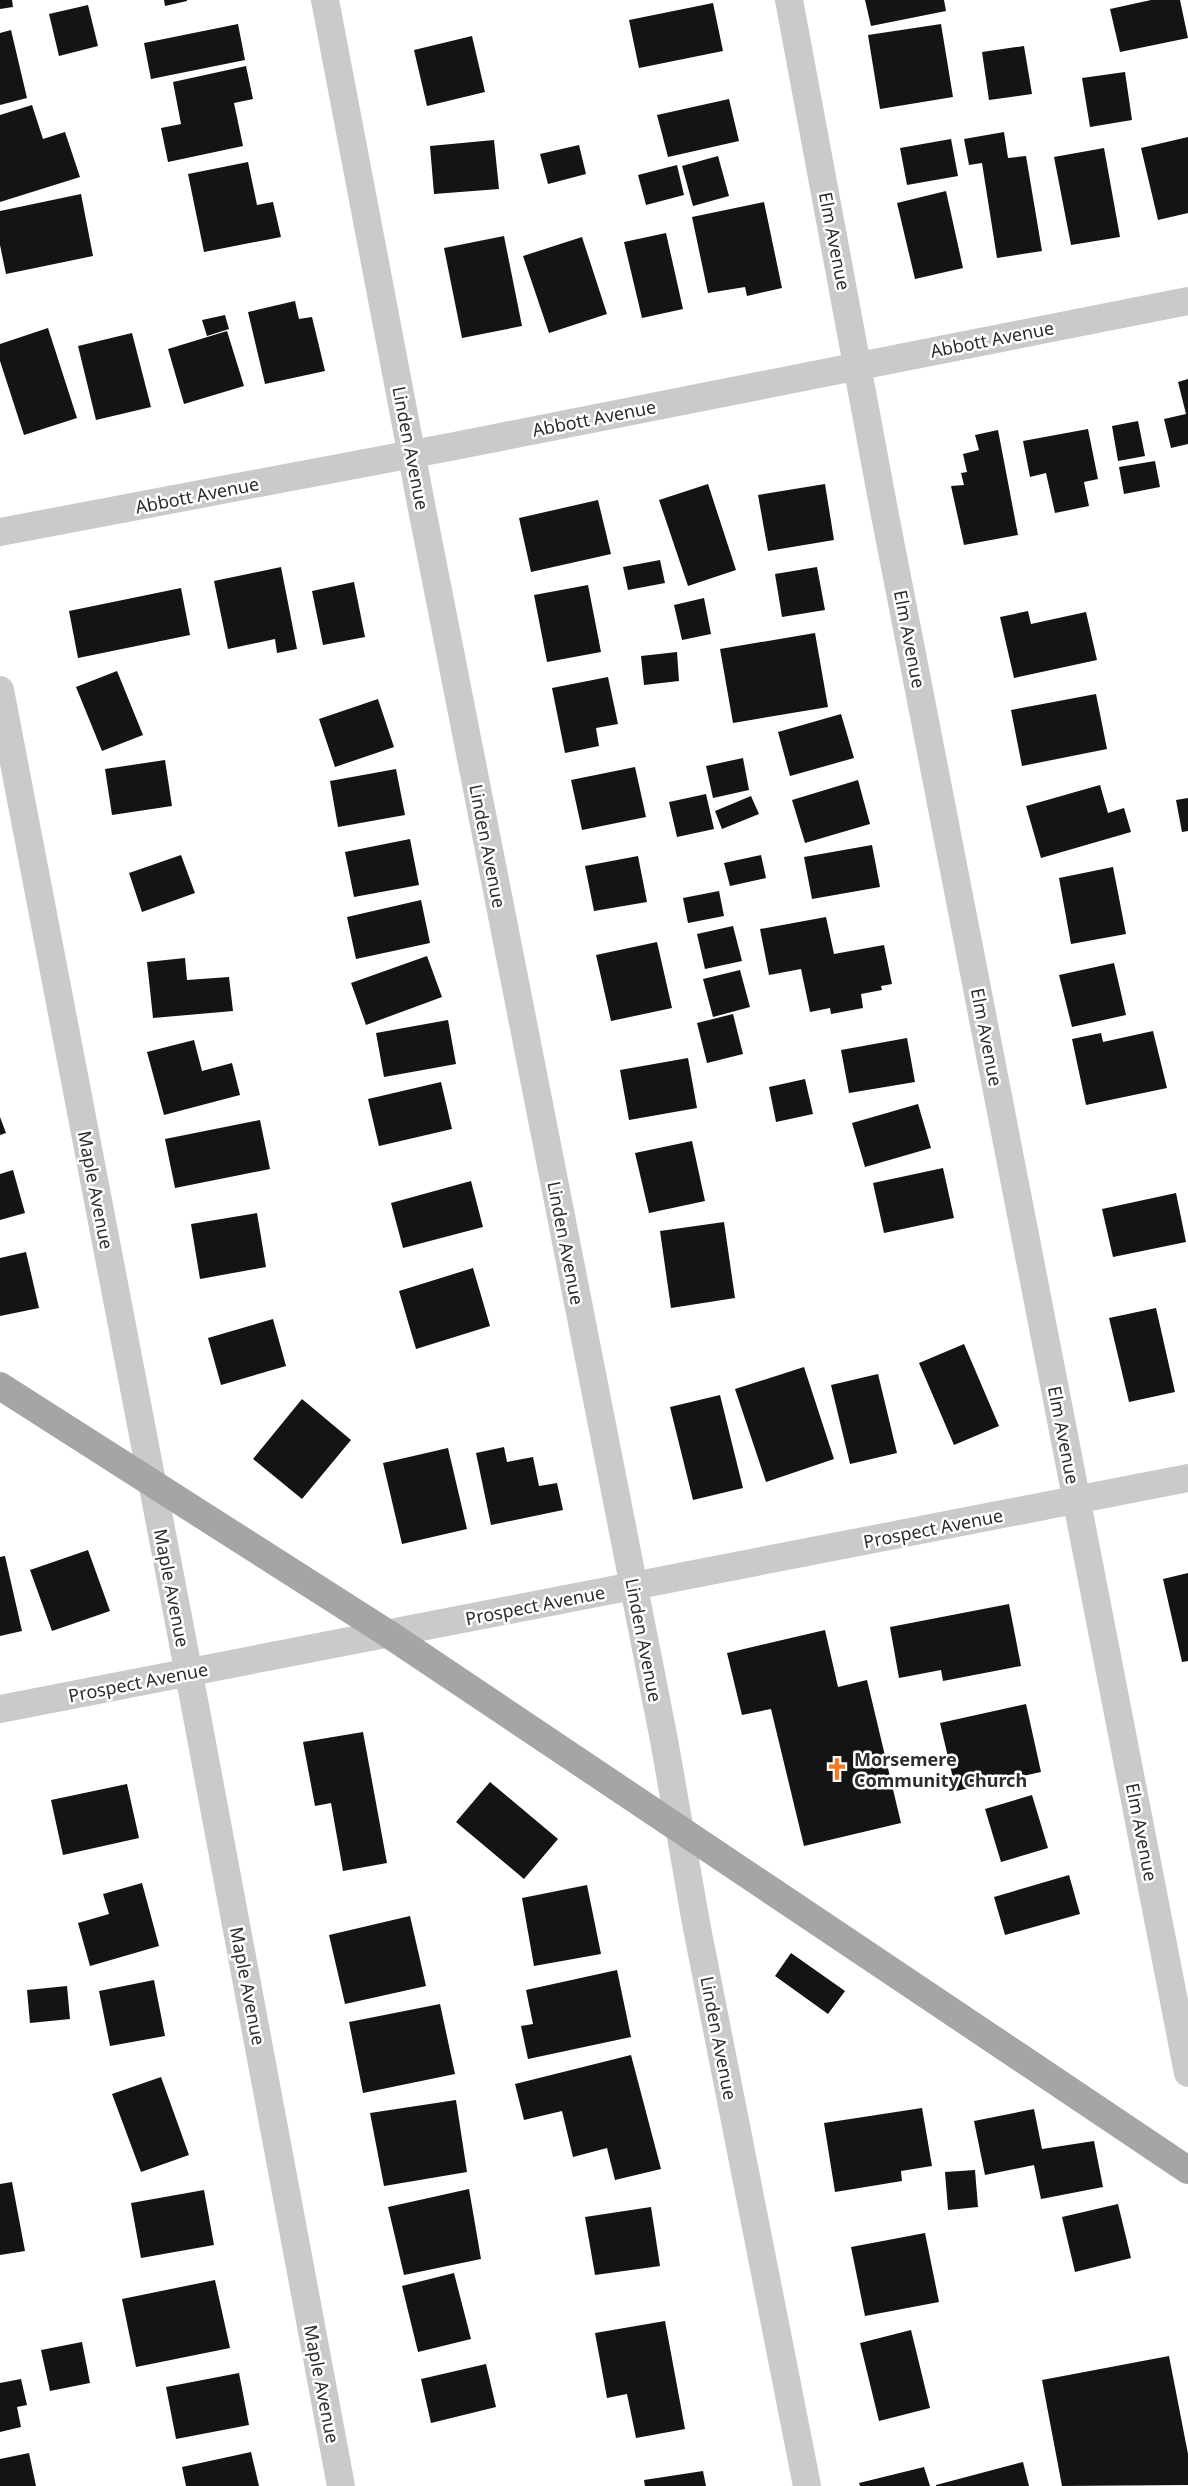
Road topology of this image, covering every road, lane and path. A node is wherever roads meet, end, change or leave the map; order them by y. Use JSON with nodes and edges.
{"nodes":[{"id":1,"x":325,"y":0,"type":"edge"},
{"id":2,"x":789,"y":0,"type":"edge"},
{"id":3,"x":1188,"y":301,"type":"edge"},
{"id":4,"x":857,"y":365,"type":"junction"},
{"id":5,"x":412,"y":454,"type":"junction"},
{"id":6,"x":0,"y":532,"type":"edge"},
{"id":7,"x":0,"y":690,"type":"edge"},
{"id":8,"x":0,"y":1386,"type":"edge"},
{"id":9,"x":1188,"y":1478,"type":"edge"},
{"id":10,"x":153,"y":1484,"type":"junction"},
{"id":11,"x":1077,"y":1501,"type":"junction"},
{"id":12,"x":633,"y":1586,"type":"junction"},
{"id":13,"x":387,"y":1633,"type":"junction"},
{"id":14,"x":188,"y":1672,"type":"junction"},
{"id":15,"x":0,"y":1709,"type":"edge"},
{"id":16,"x":679,"y":1830,"type":"junction"},
{"id":17,"x":1188,"y":2073,"type":"edge"},
{"id":18,"x":1188,"y":2170,"type":"edge"},
{"id":19,"x":341,"y":2486,"type":"edge"},
{"id":20,"x":807,"y":2486,"type":"edge"}],
"edges":[{"from":1,"to":5,"type":"street","name":"Linden Avenue"},
{"from":2,"to":4,"type":"street","name":"Elm Avenue"},
{"from":3,"to":4,"type":"street","name":"Abbott Avenue"},
{"from":4,"to":5,"type":"street","name":"Abbott Avenue"},
{"from":4,"to":11,"type":"street","name":"Elm Avenue"},
{"from":5,"to":6,"type":"street","name":"Abbott Avenue"},
{"from":5,"to":12,"type":"street","name":"Linden Avenue"},
{"from":7,"to":10,"type":"street","name":"Maple Avenue"},
{"from":8,"to":10,"type":"main road"},
{"from":9,"to":11,"type":"street","name":"Prospect Avenue"},
{"from":10,"to":13,"type":"main road"},
{"from":10,"to":14,"type":"street","name":"Maple Avenue"},
{"from":11,"to":12,"type":"street","name":"Prospect Avenue"},
{"from":11,"to":17,"type":"street","name":"Elm Avenue"},
{"from":12,"to":13,"type":"street","name":"Prospect Avenue"},
{"from":12,"to":16,"type":"street","name":"Linden Avenue"},
{"from":13,"to":14,"type":"street","name":"Prospect Avenue"},
{"from":13,"to":16,"type":"main road"},
{"from":14,"to":15,"type":"street","name":"Prospect Avenue"},
{"from":14,"to":19,"type":"street","name":"Maple Avenue"},
{"from":16,"to":18,"type":"main road"},
{"from":16,"to":20,"type":"street","name":"Linden Avenue"}]}
